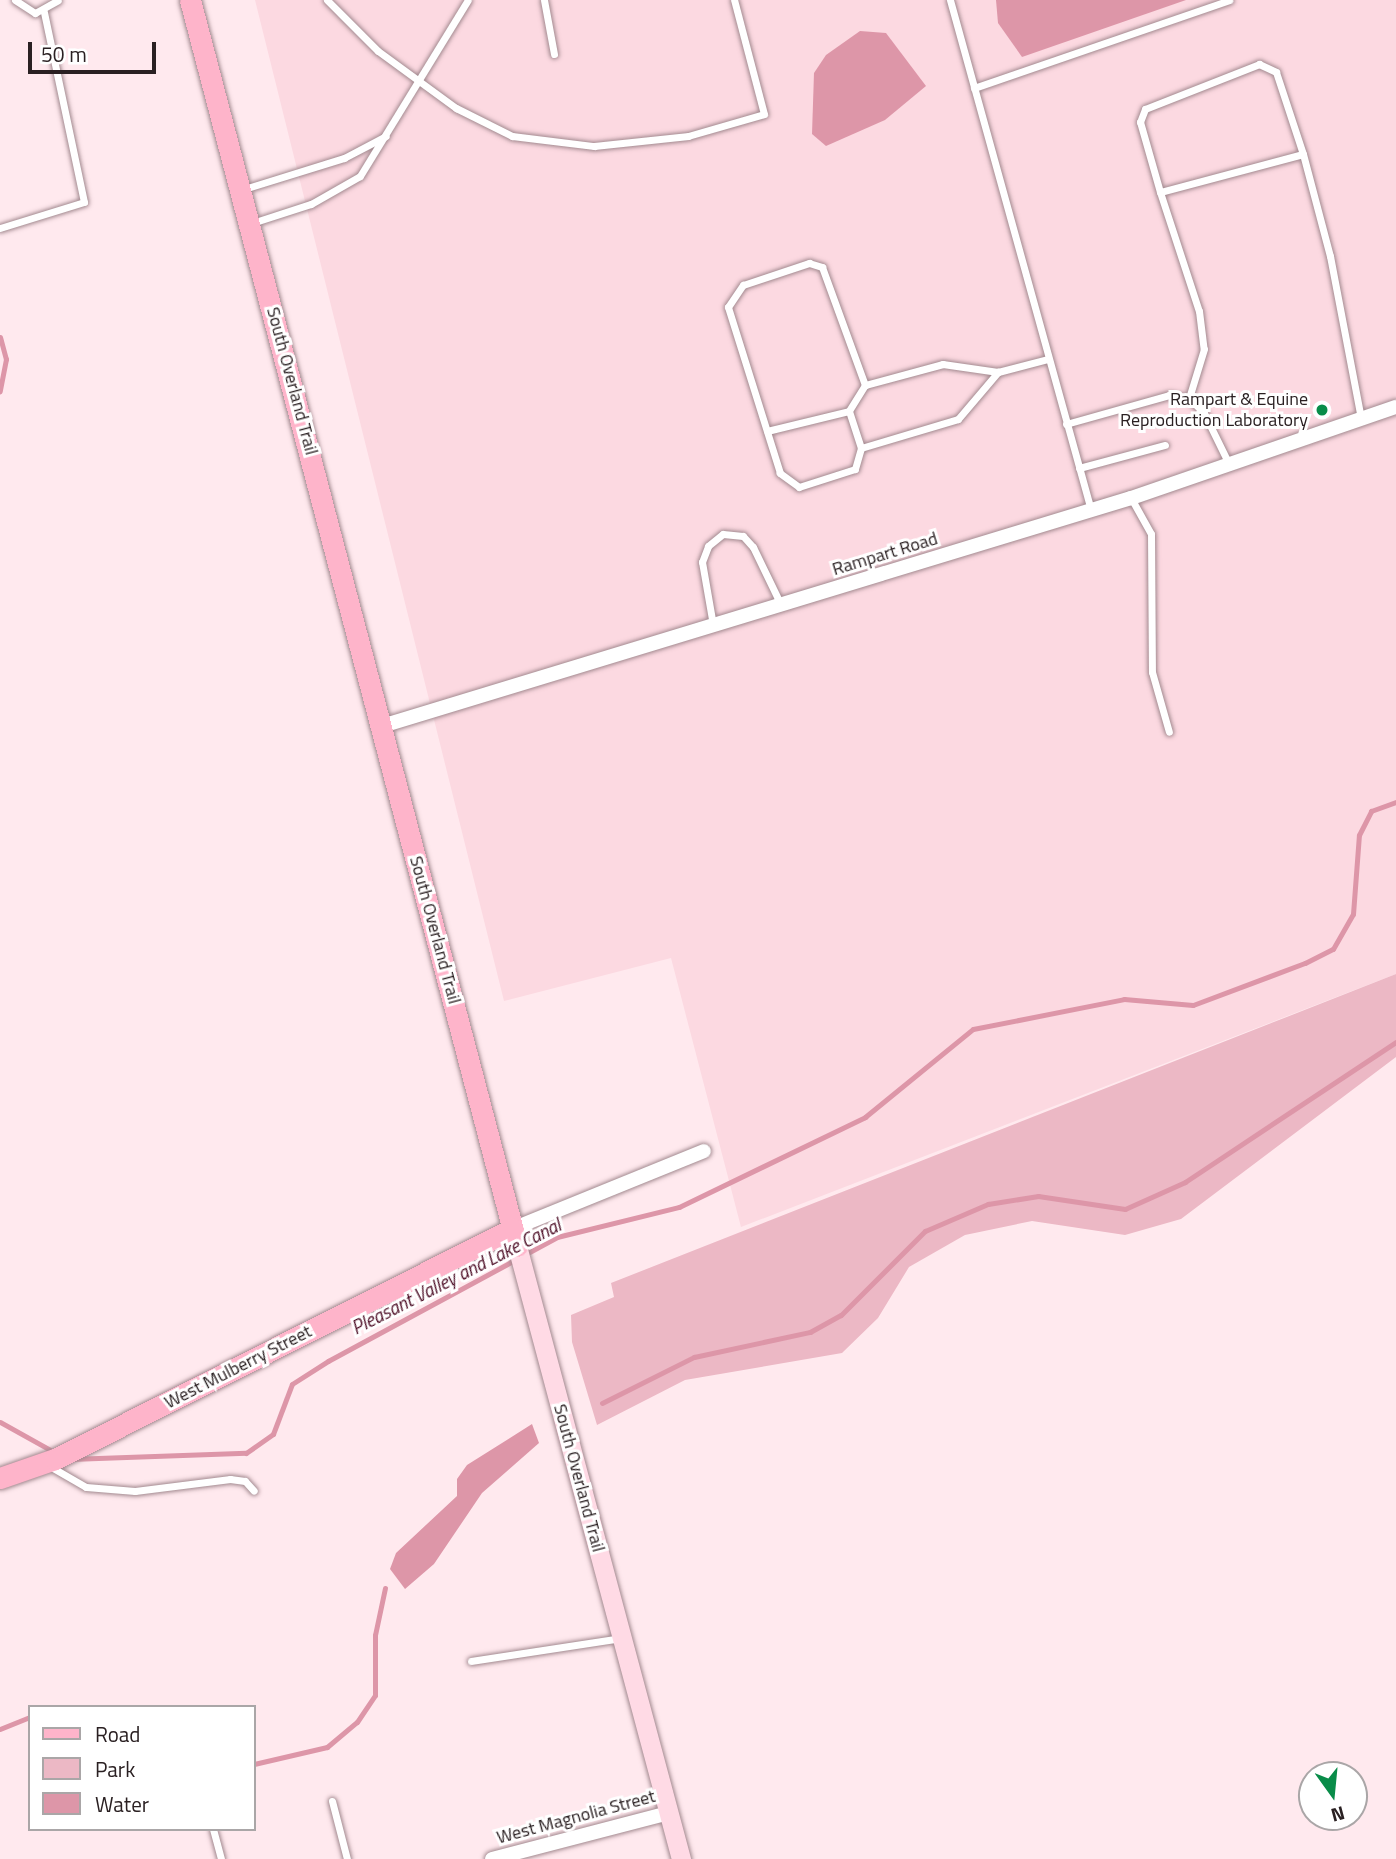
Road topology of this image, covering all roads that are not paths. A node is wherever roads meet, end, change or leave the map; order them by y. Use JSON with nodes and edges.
{"nodes":[{"id":1,"x":15,"y":0,"type":"edge"},
{"id":2,"x":58,"y":0,"type":"edge"},
{"id":3,"x":190,"y":0,"type":"edge"},
{"id":4,"x":327,"y":0,"type":"edge"},
{"id":5,"x":468,"y":0,"type":"edge"},
{"id":6,"x":544,"y":0,"type":"edge"},
{"id":7,"x":734,"y":0,"type":"edge"},
{"id":8,"x":950,"y":0,"type":"edge"},
{"id":9,"x":1229,"y":0,"type":"edge"},
{"id":10,"x":44,"y":12,"type":"junction"},
{"id":11,"x":554,"y":54,"type":"dead end"},
{"id":12,"x":420,"y":84,"type":"junction"},
{"id":13,"x":974,"y":88,"type":"junction"},
{"id":14,"x":389,"y":134,"type":"junction"},
{"id":15,"x":1303,"y":154,"type":"junction"},
{"id":16,"x":242,"y":190,"type":"junction"},
{"id":17,"x":1160,"y":192,"type":"junction"},
{"id":18,"x":251,"y":223,"type":"junction"},
{"id":19,"x":0,"y":228,"type":"edge"},
{"id":20,"x":1048,"y":359,"type":"junction"},
{"id":21,"x":998,"y":372,"type":"junction"},
{"id":22,"x":865,"y":385,"type":"junction"},
{"id":23,"x":1189,"y":398,"type":"junction"},
{"id":24,"x":1396,"y":407,"type":"edge"},
{"id":25,"x":849,"y":411,"type":"junction"},
{"id":26,"x":1362,"y":419,"type":"junction"},
{"id":27,"x":1066,"y":424,"type":"junction"},
{"id":28,"x":767,"y":431,"type":"junction"},
{"id":29,"x":1165,"y":445,"type":"dead end"},
{"id":30,"x":861,"y":448,"type":"junction"},
{"id":31,"x":1229,"y":464,"type":"junction"},
{"id":32,"x":1079,"y":468,"type":"junction"},
{"id":33,"x":1131,"y":498,"type":"junction"},
{"id":34,"x":1091,"y":510,"type":"junction"},
{"id":35,"x":781,"y":606,"type":"junction"},
{"id":36,"x":713,"y":627,"type":"junction"},
{"id":37,"x":382,"y":726,"type":"junction"},
{"id":38,"x":1169,"y":732,"type":"dead end"},
{"id":39,"x":704,"y":1152,"type":"dead end"},
{"id":40,"x":515,"y":1237,"type":"junction"},
{"id":41,"x":50,"y":1461,"type":"junction"},
{"id":42,"x":0,"y":1478,"type":"edge"},
{"id":43,"x":254,"y":1491,"type":"dead end"},
{"id":44,"x":622,"y":1637,"type":"junction"},
{"id":45,"x":471,"y":1661,"type":"dead end"},
{"id":46,"x":332,"y":1801,"type":"dead end"},
{"id":47,"x":668,"y":1813,"type":"junction"},
{"id":48,"x":214,"y":1831,"type":"edge"},
{"id":49,"x":221,"y":1859,"type":"edge"},
{"id":50,"x":347,"y":1859,"type":"edge"},
{"id":51,"x":492,"y":1859,"type":"edge"},
{"id":52,"x":681,"y":1859,"type":"edge"}],
"edges":[{"from":1,"to":10,"type":"lane"},
{"from":2,"to":10,"type":"lane"},
{"from":3,"to":16,"type":"main road","name":"South Overland Trail"},
{"from":4,"to":12,"type":"lane"},
{"from":5,"to":12,"type":"lane"},
{"from":6,"to":11,"type":"lane"},
{"from":7,"to":12,"type":"lane"},
{"from":8,"to":13,"type":"lane"},
{"from":9,"to":13,"type":"lane"},
{"from":10,"to":19,"type":"lane"},
{"from":12,"to":14,"type":"lane"},
{"from":13,"to":20,"type":"lane"},
{"from":14,"to":16,"type":"lane"},
{"from":14,"to":18,"type":"lane"},
{"from":15,"to":17,"type":"lane"},
{"from":15,"to":17,"type":"lane"},
{"from":15,"to":26,"type":"lane"},
{"from":16,"to":18,"type":"main road","name":"South Overland Trail"},
{"from":17,"to":23,"type":"lane"},
{"from":18,"to":37,"type":"main road","name":"South Overland Trail"},
{"from":20,"to":21,"type":"lane"},
{"from":20,"to":27,"type":"lane"},
{"from":21,"to":22,"type":"lane"},
{"from":21,"to":30,"type":"lane"},
{"from":22,"to":25,"type":"lane"},
{"from":22,"to":28,"type":"lane"},
{"from":23,"to":27,"type":"lane"},
{"from":23,"to":31,"type":"lane"},
{"from":24,"to":26,"type":"street","name":"Rampart Road"},
{"from":25,"to":28,"type":"lane"},
{"from":25,"to":30,"type":"lane"},
{"from":26,"to":31,"type":"street","name":"Rampart Road"},
{"from":27,"to":32,"type":"lane"},
{"from":28,"to":30,"type":"lane"},
{"from":29,"to":32,"type":"lane"},
{"from":31,"to":33,"type":"street","name":"Rampart Road"},
{"from":32,"to":34,"type":"lane"},
{"from":33,"to":34,"type":"street","name":"Rampart Road"},
{"from":33,"to":38,"type":"lane"},
{"from":34,"to":35,"type":"street","name":"Rampart Road"},
{"from":35,"to":36,"type":"street","name":"Rampart Road"},
{"from":35,"to":36,"type":"lane"},
{"from":36,"to":37,"type":"street","name":"Rampart Road"},
{"from":37,"to":40,"type":"main road","name":"South Overland Trail"},
{"from":39,"to":40,"type":"street","name":"West Mulberry Street"},
{"from":40,"to":41,"type":"main road","name":"West Mulberry Street"},
{"from":40,"to":44,"type":"main road","name":"South Overland Trail"},
{"from":41,"to":42,"type":"main road","name":"West Mulberry Street"},
{"from":41,"to":43,"type":"lane"},
{"from":44,"to":45,"type":"lane"},
{"from":44,"to":47,"type":"main road","name":"South Overland Trail"},
{"from":46,"to":50,"type":"lane"},
{"from":47,"to":51,"type":"street","name":"West Magnolia Street"},
{"from":47,"to":52,"type":"main road","name":"South Overland Trail"},
{"from":48,"to":49,"type":"lane"}]}
